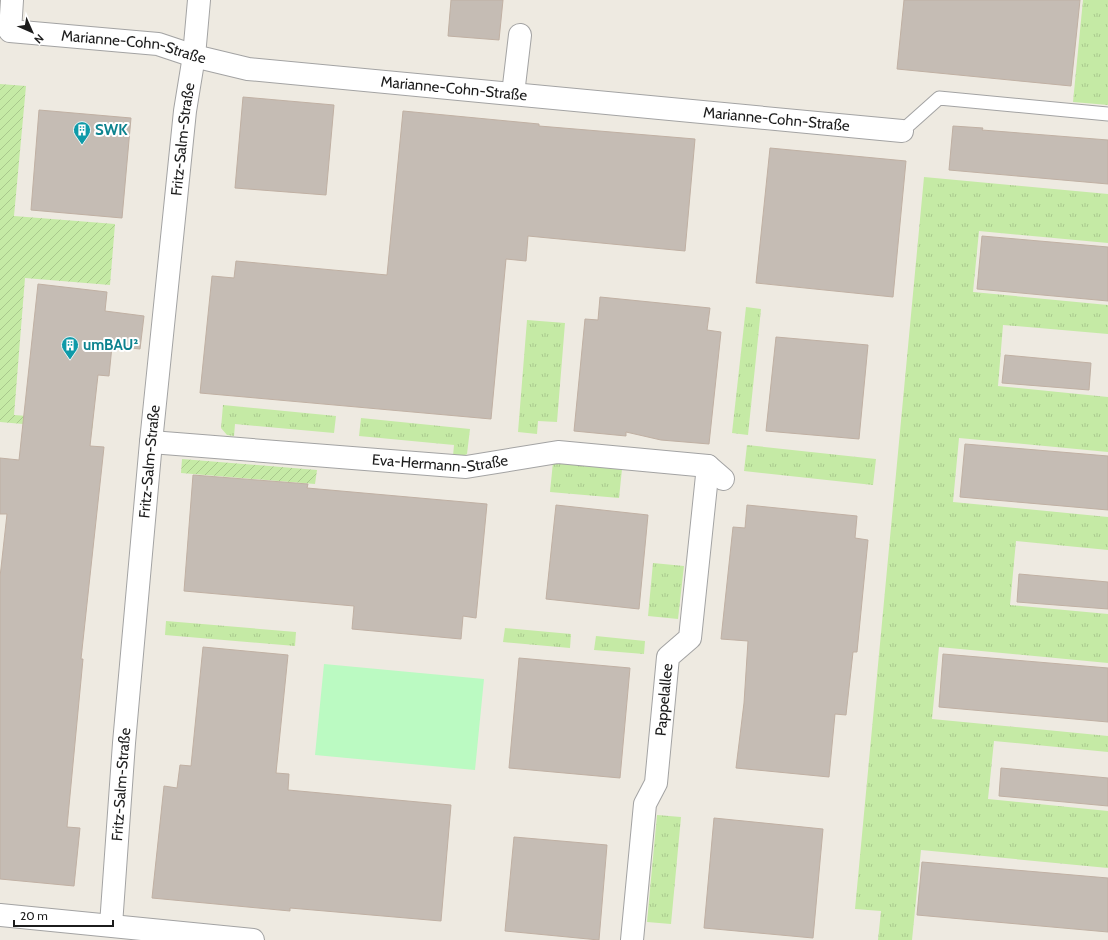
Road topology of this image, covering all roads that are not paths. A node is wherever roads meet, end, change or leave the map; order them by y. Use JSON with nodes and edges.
{"nodes":[{"id":1,"x":12,"y":0,"type":"edge"},
{"id":2,"x":199,"y":0,"type":"edge"},
{"id":3,"x":520,"y":35,"type":"dead end"},
{"id":4,"x":194,"y":56,"type":"junction"},
{"id":5,"x":513,"y":94,"type":"junction"},
{"id":6,"x":1108,"y":114,"type":"edge"},
{"id":7,"x":902,"y":131,"type":"joint"},
{"id":8,"x":151,"y":442,"type":"junction"},
{"id":9,"x":715,"y":473,"type":"joint"},
{"id":10,"x":0,"y":915,"type":"edge"},
{"id":11,"x":111,"y":925,"type":"junction"},
{"id":12,"x":253,"y":940,"type":"edge"},
{"id":13,"x":632,"y":940,"type":"edge"}],
"edges":[{"from":1,"to":4,"type":"street","name":"Marianne-Cohn-Straße"},
{"from":2,"to":4,"type":"street","name":"Fritz-Salm-Straße"},
{"from":3,"to":5,"type":"street"},
{"from":4,"to":5,"type":"street","name":"Marianne-Cohn-Straße"},
{"from":4,"to":8,"type":"street","name":"Fritz-Salm-Straße"},
{"from":5,"to":7,"type":"street","name":"Marianne-Cohn-Straße"},
{"from":6,"to":7,"type":"lane"},
{"from":8,"to":9,"type":"street","name":"Eva-Hermann-Straße"},
{"from":8,"to":11,"type":"street","name":"Fritz-Salm-Straße"},
{"from":9,"to":13,"type":"street","name":"Pappelallee"},
{"from":10,"to":11,"type":"street"},
{"from":11,"to":12,"type":"street"}]}
